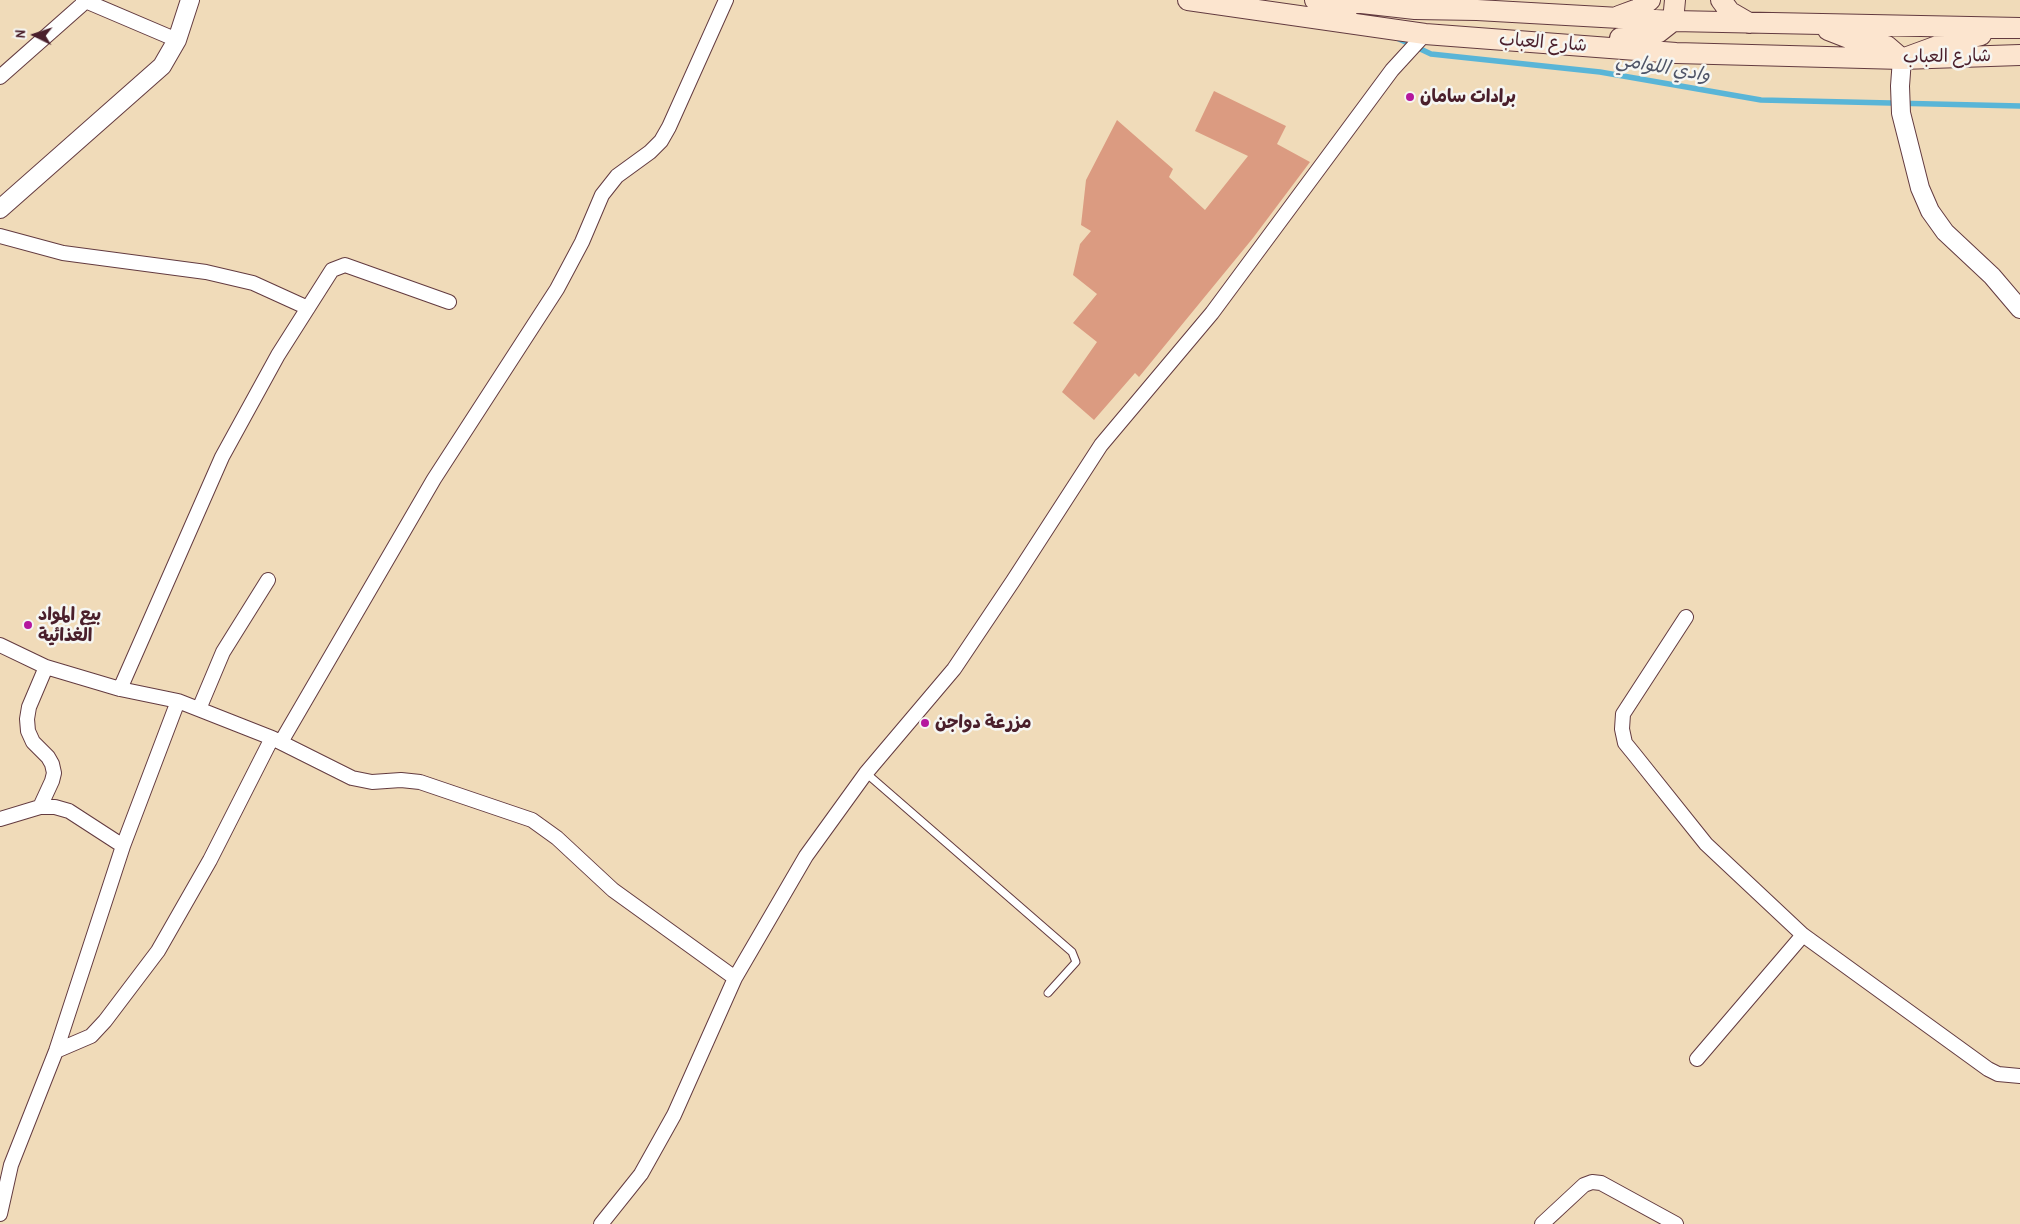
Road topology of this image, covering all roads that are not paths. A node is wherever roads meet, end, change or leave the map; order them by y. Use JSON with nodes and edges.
{"nodes":[{"id":1,"x":190,"y":0,"type":"edge"},
{"id":2,"x":726,"y":0,"type":"edge"},
{"id":3,"x":1188,"y":0,"type":"edge"},
{"id":4,"x":1315,"y":0,"type":"edge"},
{"id":5,"x":1335,"y":0,"type":"edge"},
{"id":6,"x":1650,"y":0,"type":"edge"},
{"id":7,"x":1674,"y":0,"type":"edge"},
{"id":8,"x":1721,"y":0,"type":"edge"},
{"id":9,"x":85,"y":1,"type":"edge"},
{"id":10,"x":1477,"y":5,"type":"edge"},
{"id":11,"x":1613,"y":18,"type":"junction"},
{"id":12,"x":1674,"y":21,"type":"junction"},
{"id":13,"x":1749,"y":23,"type":"junction"},
{"id":14,"x":1815,"y":24,"type":"junction"},
{"id":15,"x":2010,"y":28,"type":"edge"},
{"id":16,"x":1425,"y":34,"type":"junction"},
{"id":17,"x":177,"y":40,"type":"junction"},
{"id":18,"x":1551,"y":44,"type":"junction"},
{"id":19,"x":1744,"y":54,"type":"junction"},
{"id":20,"x":2020,"y":55,"type":"edge"},
{"id":21,"x":1902,"y":59,"type":"junction"},
{"id":22,"x":0,"y":77,"type":"edge"},
{"id":23,"x":0,"y":209,"type":"edge"},
{"id":24,"x":0,"y":236,"type":"edge"},
{"id":25,"x":448,"y":302,"type":"dead end"},
{"id":26,"x":308,"y":308,"type":"junction"},
{"id":27,"x":2020,"y":309,"type":"edge"},
{"id":28,"x":268,"y":580,"type":"dead end"},
{"id":29,"x":1686,"y":617,"type":"dead end"},
{"id":30,"x":0,"y":645,"type":"edge"},
{"id":31,"x":46,"y":666,"type":"junction"},
{"id":32,"x":120,"y":689,"type":"junction"},
{"id":33,"x":178,"y":701,"type":"junction"},
{"id":34,"x":199,"y":709,"type":"junction"},
{"id":35,"x":276,"y":740,"type":"junction"},
{"id":36,"x":866,"y":774,"type":"junction"},
{"id":37,"x":40,"y":807,"type":"junction"},
{"id":38,"x":0,"y":819,"type":"edge"},
{"id":39,"x":123,"y":846,"type":"junction"},
{"id":40,"x":1803,"y":935,"type":"junction"},
{"id":41,"x":735,"y":978,"type":"junction"},
{"id":42,"x":1048,"y":993,"type":"dead end"},
{"id":43,"x":56,"y":1051,"type":"junction"},
{"id":44,"x":1697,"y":1059,"type":"dead end"},
{"id":45,"x":2020,"y":1076,"type":"edge"},
{"id":46,"x":0,"y":1214,"type":"edge"},
{"id":47,"x":601,"y":1224,"type":"edge"},
{"id":48,"x":1542,"y":1224,"type":"edge"},
{"id":49,"x":1676,"y":1224,"type":"edge"}],
"edges":[{"from":1,"to":17,"type":"street"},
{"from":2,"to":35,"type":"street"},
{"from":3,"to":16,"type":"main road","name":"شارع العباب"},
{"from":4,"to":16,"type":"main road"},
{"from":5,"to":10,"type":"main road","name":"شارع العباب"},
{"from":6,"to":11,"type":"main road"},
{"from":7,"to":12,"type":"main road"},
{"from":8,"to":13,"type":"main road"},
{"from":9,"to":17,"type":"street"},
{"from":9,"to":22,"type":"street"},
{"from":10,"to":11,"type":"main road","name":"شارع العباب"},
{"from":10,"to":16,"type":"main road"},
{"from":11,"to":12,"type":"main road","name":"شارع العباب"},
{"from":12,"to":13,"type":"main road","name":"شارع العباب"},
{"from":12,"to":18,"type":"main road"},
{"from":12,"to":19,"type":"main road"},
{"from":13,"to":14,"type":"main road","name":"شارع العباب"},
{"from":14,"to":15,"type":"main road","name":"شارع العباب"},
{"from":14,"to":21,"type":"main road"},
{"from":15,"to":21,"type":"main road"},
{"from":16,"to":18,"type":"main road","name":"شارع العباب"},
{"from":16,"to":36,"type":"street"},
{"from":17,"to":23,"type":"street"},
{"from":18,"to":19,"type":"main road","name":"شارع العباب"},
{"from":19,"to":21,"type":"main road","name":"شارع العباب"},
{"from":20,"to":21,"type":"main road","name":"شارع العباب"},
{"from":21,"to":27,"type":"street"},
{"from":24,"to":26,"type":"street"},
{"from":25,"to":26,"type":"street"},
{"from":26,"to":32,"type":"street"},
{"from":28,"to":34,"type":"street"},
{"from":29,"to":40,"type":"street"},
{"from":30,"to":31,"type":"street"},
{"from":31,"to":32,"type":"street"},
{"from":31,"to":37,"type":"street"},
{"from":32,"to":33,"type":"street"},
{"from":33,"to":34,"type":"street"},
{"from":33,"to":39,"type":"street"},
{"from":34,"to":35,"type":"street"},
{"from":35,"to":41,"type":"street"},
{"from":35,"to":43,"type":"street"},
{"from":36,"to":41,"type":"street"},
{"from":36,"to":42,"type":"lane"},
{"from":37,"to":38,"type":"street"},
{"from":37,"to":39,"type":"street"},
{"from":39,"to":43,"type":"street"},
{"from":40,"to":44,"type":"street"},
{"from":40,"to":45,"type":"street"},
{"from":41,"to":47,"type":"street"},
{"from":43,"to":46,"type":"street"},
{"from":48,"to":49,"type":"street"}]}
